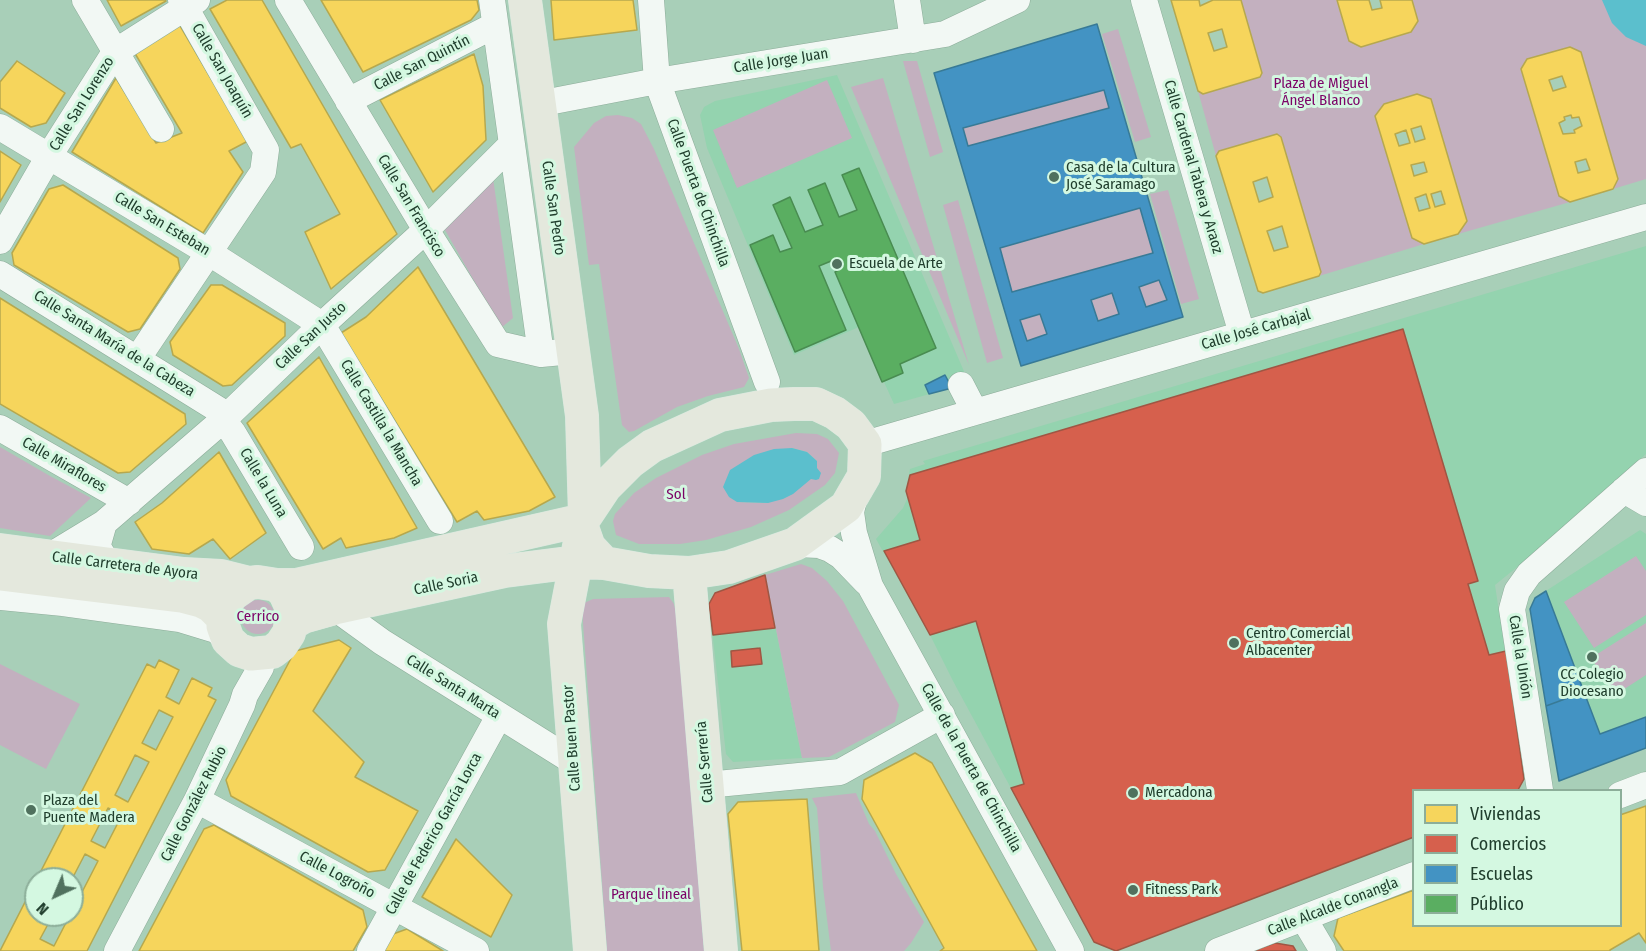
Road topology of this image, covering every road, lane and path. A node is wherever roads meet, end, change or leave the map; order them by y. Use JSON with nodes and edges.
{"nodes":[{"id":1,"x":85,"y":0,"type":"edge"},
{"id":2,"x":288,"y":0,"type":"edge"},
{"id":3,"x":492,"y":0,"type":"edge"},
{"id":4,"x":525,"y":0,"type":"edge"},
{"id":5,"x":651,"y":0,"type":"edge"},
{"id":6,"x":907,"y":0,"type":"edge"},
{"id":7,"x":1017,"y":0,"type":"edge"},
{"id":8,"x":1144,"y":0,"type":"edge"},
{"id":9,"x":188,"y":2,"type":"edge"},
{"id":10,"x":495,"y":25,"type":"junction"},
{"id":11,"x":913,"y":40,"type":"junction"},
{"id":12,"x":115,"y":52,"type":"junction"},
{"id":13,"x":657,"y":81,"type":"junction"},
{"id":14,"x":348,"y":102,"type":"junction"},
{"id":15,"x":538,"y":104,"type":"junction"},
{"id":16,"x":0,"y":126,"type":"edge"},
{"id":17,"x":160,"y":129,"type":"dead end"},
{"id":18,"x":512,"y":144,"type":"junction"},
{"id":19,"x":49,"y":156,"type":"junction"},
{"id":20,"x":1646,"y":217,"type":"edge"},
{"id":21,"x":426,"y":230,"type":"junction"},
{"id":22,"x":0,"y":241,"type":"edge"},
{"id":23,"x":208,"y":252,"type":"junction"},
{"id":24,"x":0,"y":274,"type":"edge"},
{"id":25,"x":322,"y":325,"type":"junction"},
{"id":26,"x":1242,"y":334,"type":"junction"},
{"id":27,"x":573,"y":351,"type":"junction"},
{"id":28,"x":541,"y":354,"type":"junction"},
{"id":29,"x":138,"y":358,"type":"junction"},
{"id":30,"x":961,"y":385,"type":"dead end"},
{"id":31,"x":763,"y":394,"type":"junction"},
{"id":32,"x":975,"y":412,"type":"junction"},
{"id":33,"x":582,"y":416,"type":"junction"},
{"id":34,"x":225,"y":418,"type":"junction"},
{"id":35,"x":0,"y":428,"type":"edge"},
{"id":36,"x":865,"y":444,"type":"junction"},
{"id":37,"x":630,"y":462,"type":"junction"},
{"id":38,"x":1646,"y":471,"type":"edge"},
{"id":39,"x":856,"y":490,"type":"junction"},
{"id":40,"x":1624,"y":490,"type":"junction"},
{"id":41,"x":129,"y":502,"type":"junction"},
{"id":42,"x":1646,"y":503,"type":"edge"},
{"id":43,"x":440,"y":521,"type":"dead end"},
{"id":44,"x":583,"y":521,"type":"junction"},
{"id":45,"x":104,"y":523,"type":"junction"},
{"id":46,"x":795,"y":544,"type":"junction"},
{"id":47,"x":301,"y":548,"type":"dead end"},
{"id":48,"x":0,"y":550,"type":"edge"},
{"id":49,"x":48,"y":557,"type":"junction"},
{"id":50,"x":590,"y":562,"type":"junction"},
{"id":51,"x":108,"y":564,"type":"junction"},
{"id":52,"x":689,"y":573,"type":"junction"},
{"id":53,"x":0,"y":574,"type":"edge"},
{"id":54,"x":262,"y":584,"type":"junction"},
{"id":55,"x":870,"y":586,"type":"junction"},
{"id":56,"x":0,"y":597,"type":"edge"},
{"id":57,"x":335,"y":608,"type":"junction"},
{"id":58,"x":291,"y":624,"type":"junction"},
{"id":59,"x":226,"y":629,"type":"junction"},
{"id":60,"x":262,"y":654,"type":"junction"},
{"id":61,"x":942,"y":715,"type":"junction"},
{"id":62,"x":499,"y":716,"type":"junction"},
{"id":63,"x":574,"y":762,"type":"junction"},
{"id":64,"x":707,"y":785,"type":"junction"},
{"id":65,"x":1646,"y":785,"type":"edge"},
{"id":66,"x":1540,"y":789,"type":"edge"},
{"id":67,"x":1622,"y":794,"type":"edge"},
{"id":68,"x":197,"y":800,"type":"junction"},
{"id":69,"x":1412,"y":875,"type":"edge"},
{"id":70,"x":395,"y":906,"type":"junction"},
{"id":71,"x":1304,"y":919,"type":"junction"},
{"id":72,"x":117,"y":951,"type":"edge"},
{"id":73,"x":370,"y":951,"type":"edge"},
{"id":74,"x":476,"y":951,"type":"edge"},
{"id":75,"x":590,"y":951,"type":"edge"},
{"id":76,"x":721,"y":951,"type":"edge"},
{"id":77,"x":1071,"y":951,"type":"edge"},
{"id":78,"x":1218,"y":951,"type":"edge"},
{"id":79,"x":1323,"y":951,"type":"edge"}],
"edges":[{"from":1,"to":12,"type":"street"},
{"from":2,"to":14,"type":"street","name":"Calle San Francisco"},
{"from":3,"to":10,"type":"street"},
{"from":4,"to":15,"type":"main road","name":"Calle San Pedro"},
{"from":5,"to":13,"type":"street","name":"Calle Puerta de Chinchilla"},
{"from":6,"to":11,"type":"street"},
{"from":7,"to":11,"type":"street","name":"Calle Jorge Juan"},
{"from":8,"to":26,"type":"street","name":"Calle Cardenal Tabera y Araoz"},
{"from":9,"to":12,"type":"street","name":"Calle San Lorenzo"},
{"from":9,"to":23,"type":"street","name":"Calle San Joaquín"},
{"from":10,"to":14,"type":"street","name":"Calle San Quintín"},
{"from":10,"to":18,"type":"street"},
{"from":11,"to":13,"type":"street","name":"Calle Jorge Juan"},
{"from":12,"to":17,"type":"street"},
{"from":12,"to":19,"type":"street","name":"Calle San Lorenzo"},
{"from":13,"to":15,"type":"street","name":"Calle Jorge Juan"},
{"from":13,"to":31,"type":"street","name":"Calle Puerta de Chinchilla"},
{"from":14,"to":21,"type":"street","name":"Calle San Francisco"},
{"from":15,"to":27,"type":"main road","name":"Calle San Pedro"},
{"from":16,"to":19,"type":"street","name":"Calle San Esteban"},
{"from":18,"to":21,"type":"street","name":"Calle San Justo"},
{"from":18,"to":28,"type":"street"},
{"from":19,"to":22,"type":"street","name":"Calle San Lorenzo"},
{"from":19,"to":23,"type":"street","name":"Calle San Esteban"},
{"from":20,"to":26,"type":"street","name":"Calle José Carbajal"},
{"from":21,"to":25,"type":"street","name":"Calle San Justo"},
{"from":21,"to":28,"type":"street","name":"Calle San Francisco"},
{"from":23,"to":25,"type":"street","name":"Calle San Esteban"},
{"from":23,"to":29,"type":"street"},
{"from":24,"to":29,"type":"street","name":"Calle Santa María de la Cabeza"},
{"from":25,"to":34,"type":"street","name":"Calle San Justo"},
{"from":25,"to":43,"type":"street","name":"Calle Castilla la Mancha"},
{"from":26,"to":32,"type":"street","name":"Calle José Carbajal"},
{"from":27,"to":28,"type":"street","name":"Calle San Francisco"},
{"from":27,"to":33,"type":"main road","name":"Calle San Pedro"},
{"from":29,"to":34,"type":"street","name":"Calle Santa María de la Cabeza"},
{"from":30,"to":32,"type":"street"},
{"from":31,"to":36,"type":"main road"},
{"from":31,"to":37,"type":"main road"},
{"from":32,"to":36,"type":"street","name":"Calle José Carbajal"},
{"from":33,"to":37,"type":"main road","name":"Calle San Pedro"},
{"from":33,"to":44,"type":"main road","name":"Calle San Pedro"},
{"from":34,"to":41,"type":"street","name":"Calle San Justo"},
{"from":34,"to":47,"type":"street","name":"Calle la Luna"},
{"from":35,"to":41,"type":"street","name":"Calle Miraflores"},
{"from":36,"to":39,"type":"main road"},
{"from":37,"to":44,"type":"main road"},
{"from":38,"to":40,"type":"street","name":"Calle la Unión"},
{"from":39,"to":46,"type":"main road","name":"Calle Soria"},
{"from":39,"to":55,"type":"street","name":"Calle de la Puerta de Chinchilla"},
{"from":40,"to":42,"type":"street"},
{"from":40,"to":66,"type":"street","name":"Calle la Unión"},
{"from":41,"to":45,"type":"street","name":"Calle San Justo"},
{"from":44,"to":50,"type":"main road","name":"Calle Buen Pastor"},
{"from":44,"to":54,"type":"main road"},
{"from":45,"to":49,"type":"street","name":"Calle San Justo"},
{"from":45,"to":51,"type":"street"},
{"from":46,"to":52,"type":"main road","name":"Calle Soria"},
{"from":46,"to":55,"type":"street","name":"Calle de la Puerta de Chinchilla"},
{"from":48,"to":49,"type":"main road","name":"Calle Carretera de Ayora"},
{"from":49,"to":51,"type":"main road","name":"Calle Carretera de Ayora"},
{"from":50,"to":52,"type":"main road","name":"Calle Soria"},
{"from":50,"to":57,"type":"main road","name":"Calle Soria"},
{"from":50,"to":63,"type":"main road","name":"Calle Buen Pastor"},
{"from":51,"to":54,"type":"main road","name":"Calle Carretera de Ayora"},
{"from":52,"to":64,"type":"main road","name":"Calle Serrería"},
{"from":53,"to":59,"type":"main road","name":"Calle Carretera de Ayora"},
{"from":54,"to":58,"type":"main road"},
{"from":54,"to":59,"type":"main road"},
{"from":55,"to":61,"type":"street","name":"Calle de la Puerta de Chinchilla"},
{"from":56,"to":59,"type":"street"},
{"from":57,"to":58,"type":"main road","name":"Calle Soria"},
{"from":57,"to":62,"type":"street","name":"Calle Santa Marta"},
{"from":58,"to":60,"type":"main road"},
{"from":59,"to":60,"type":"main road"},
{"from":60,"to":68,"type":"street","name":"Calle González Rubio"},
{"from":61,"to":64,"type":"street"},
{"from":61,"to":77,"type":"street","name":"Calle de la Puerta de Chinchilla"},
{"from":62,"to":63,"type":"street","name":"Calle Santa Marta"},
{"from":62,"to":70,"type":"street","name":"Calle de Federico García Lorca"},
{"from":63,"to":75,"type":"main road","name":"Calle Buen Pastor"},
{"from":64,"to":76,"type":"main road","name":"Calle Serrería"},
{"from":65,"to":67,"type":"street"},
{"from":68,"to":70,"type":"street","name":"Calle Logroño"},
{"from":68,"to":72,"type":"street","name":"Calle González Rubio"},
{"from":69,"to":71,"type":"street","name":"Calle Alcalde Conangla"},
{"from":70,"to":73,"type":"street","name":"Calle de Federico García Lorca"},
{"from":70,"to":74,"type":"street","name":"Calle Logroño"},
{"from":71,"to":78,"type":"street","name":"Calle Alcalde Conangla"},
{"from":71,"to":79,"type":"street"}]}
